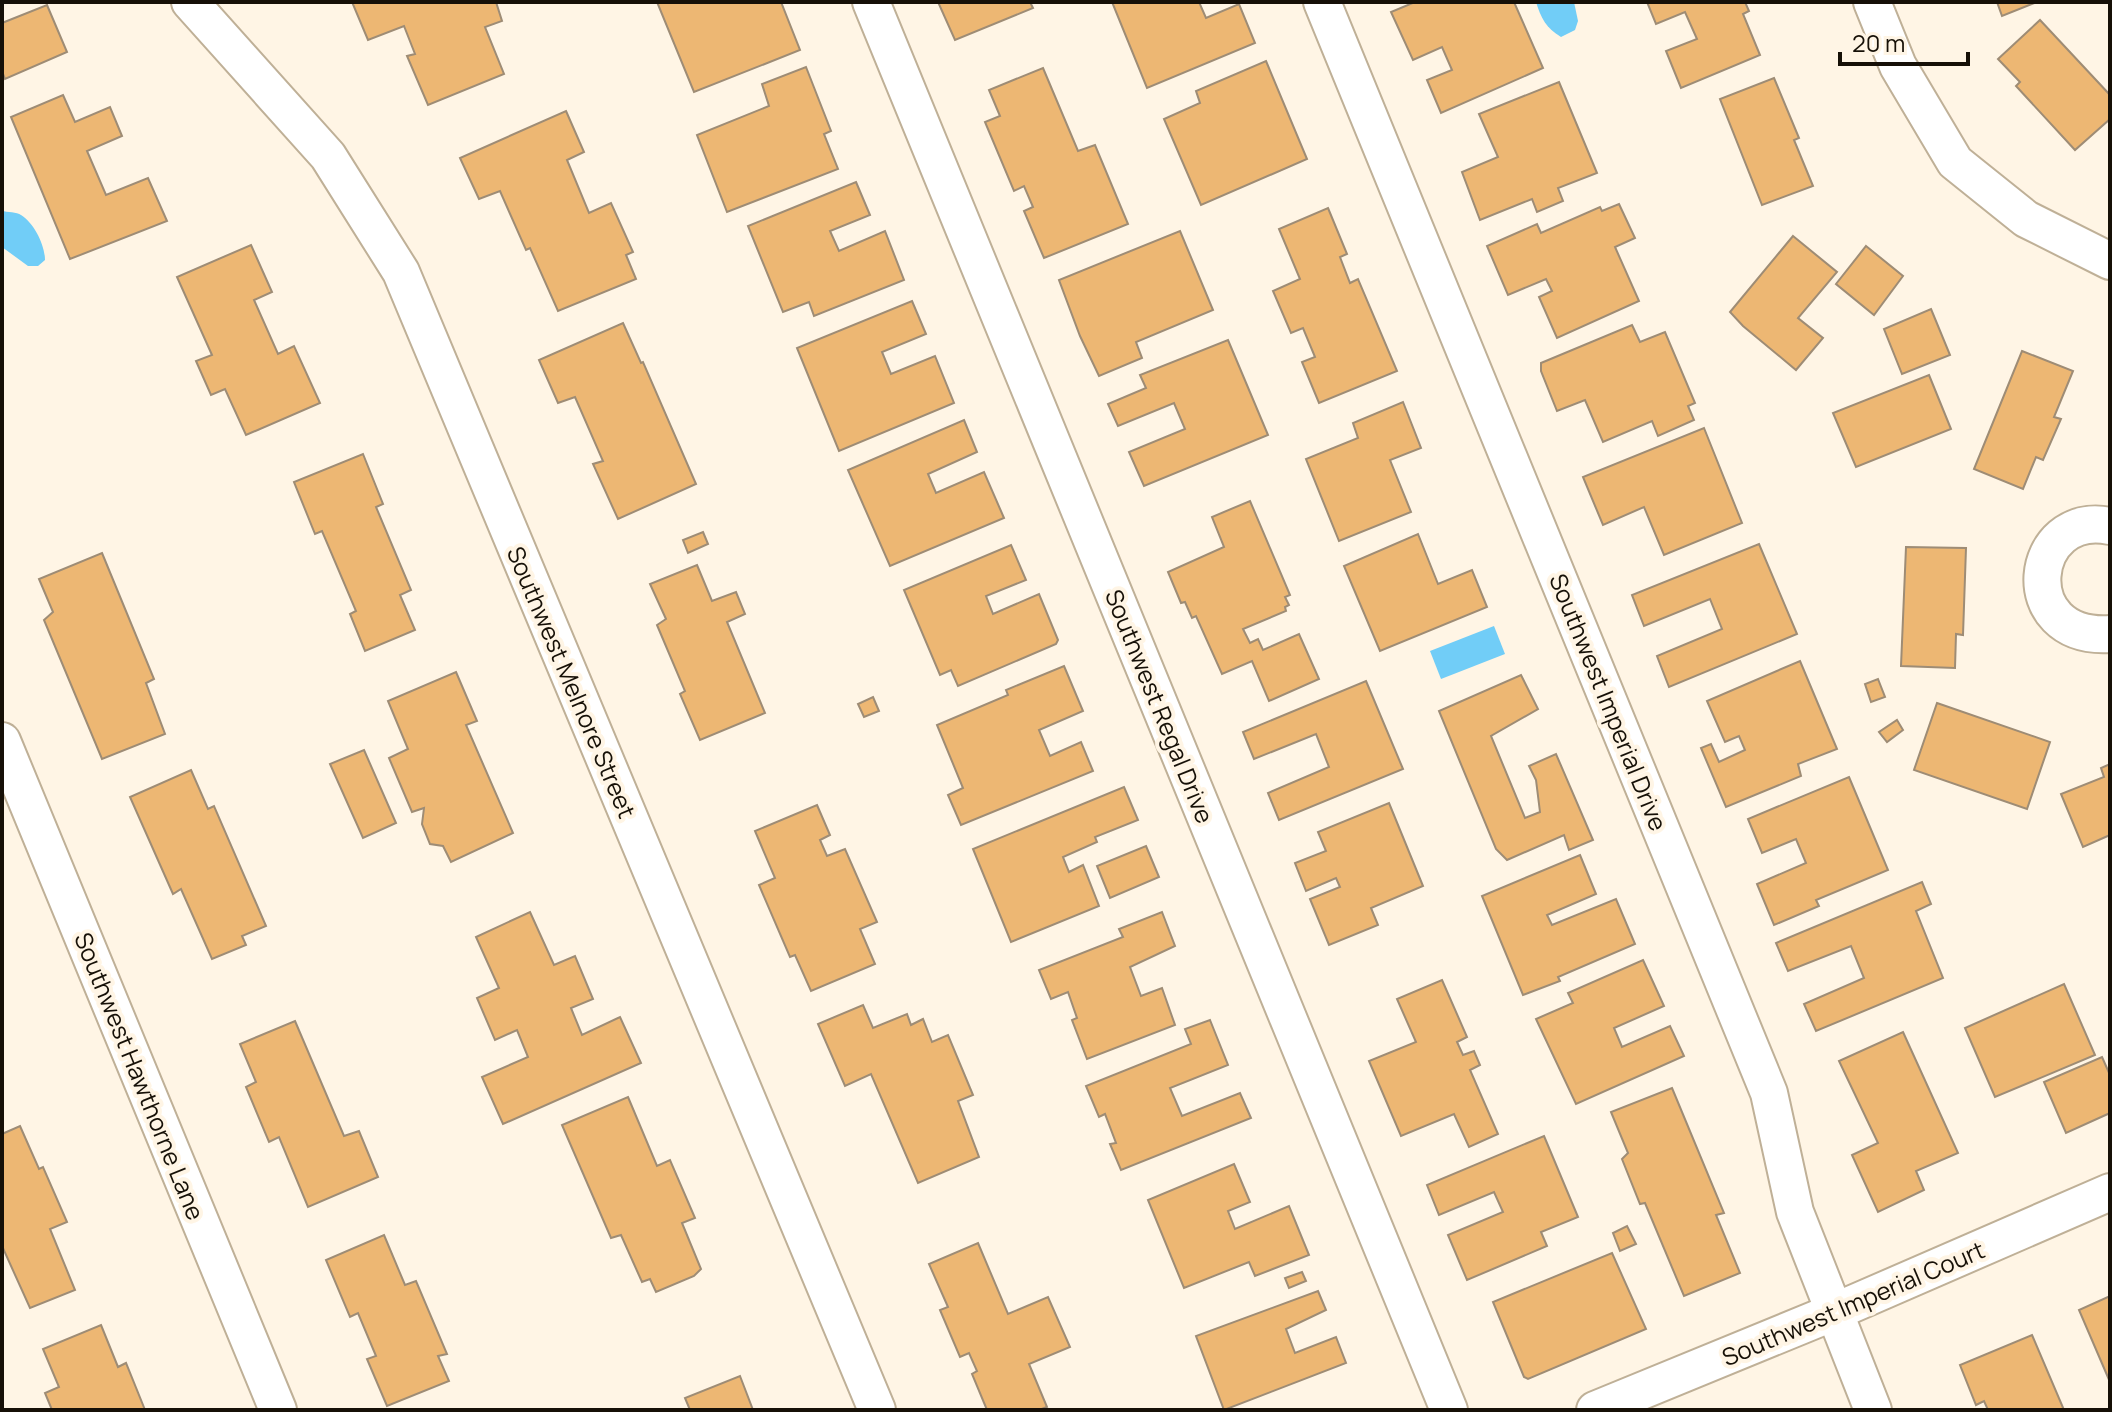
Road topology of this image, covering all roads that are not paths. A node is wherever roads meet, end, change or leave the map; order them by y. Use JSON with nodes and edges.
{"nodes":[{"id":1,"x":190,"y":2,"type":"edge"},
{"id":2,"x":871,"y":2,"type":"edge"},
{"id":3,"x":1322,"y":2,"type":"edge"},
{"id":4,"x":1872,"y":2,"type":"edge"},
{"id":5,"x":2110,"y":261,"type":"edge"},
{"id":6,"x":2110,"y":526,"type":"edge"},
{"id":7,"x":2110,"y":634,"type":"edge"},
{"id":8,"x":2,"y":741,"type":"edge"},
{"id":9,"x":2110,"y":1192,"type":"edge"},
{"id":10,"x":1834,"y":1312,"type":"junction"},
{"id":11,"x":278,"y":1410,"type":"edge"},
{"id":12,"x":877,"y":1410,"type":"edge"},
{"id":13,"x":1449,"y":1410,"type":"edge"},
{"id":14,"x":1595,"y":1410,"type":"edge"},
{"id":15,"x":1873,"y":1410,"type":"edge"}],
"edges":[{"from":1,"to":12,"type":"street","name":"Southwest Melnore Street"},
{"from":2,"to":13,"type":"street","name":"Southwest Regal Drive"},
{"from":3,"to":10,"type":"street","name":"Southwest Imperial Drive"},
{"from":4,"to":5,"type":"street"},
{"from":6,"to":7,"type":"street"},
{"from":8,"to":11,"type":"street","name":"Southwest Hawthorne Lane"},
{"from":9,"to":10,"type":"street","name":"Southwest Imperial Court"},
{"from":10,"to":14,"type":"street","name":"Southwest Imperial Court"},
{"from":10,"to":15,"type":"street","name":"Southwest Imperial Drive"}]}
